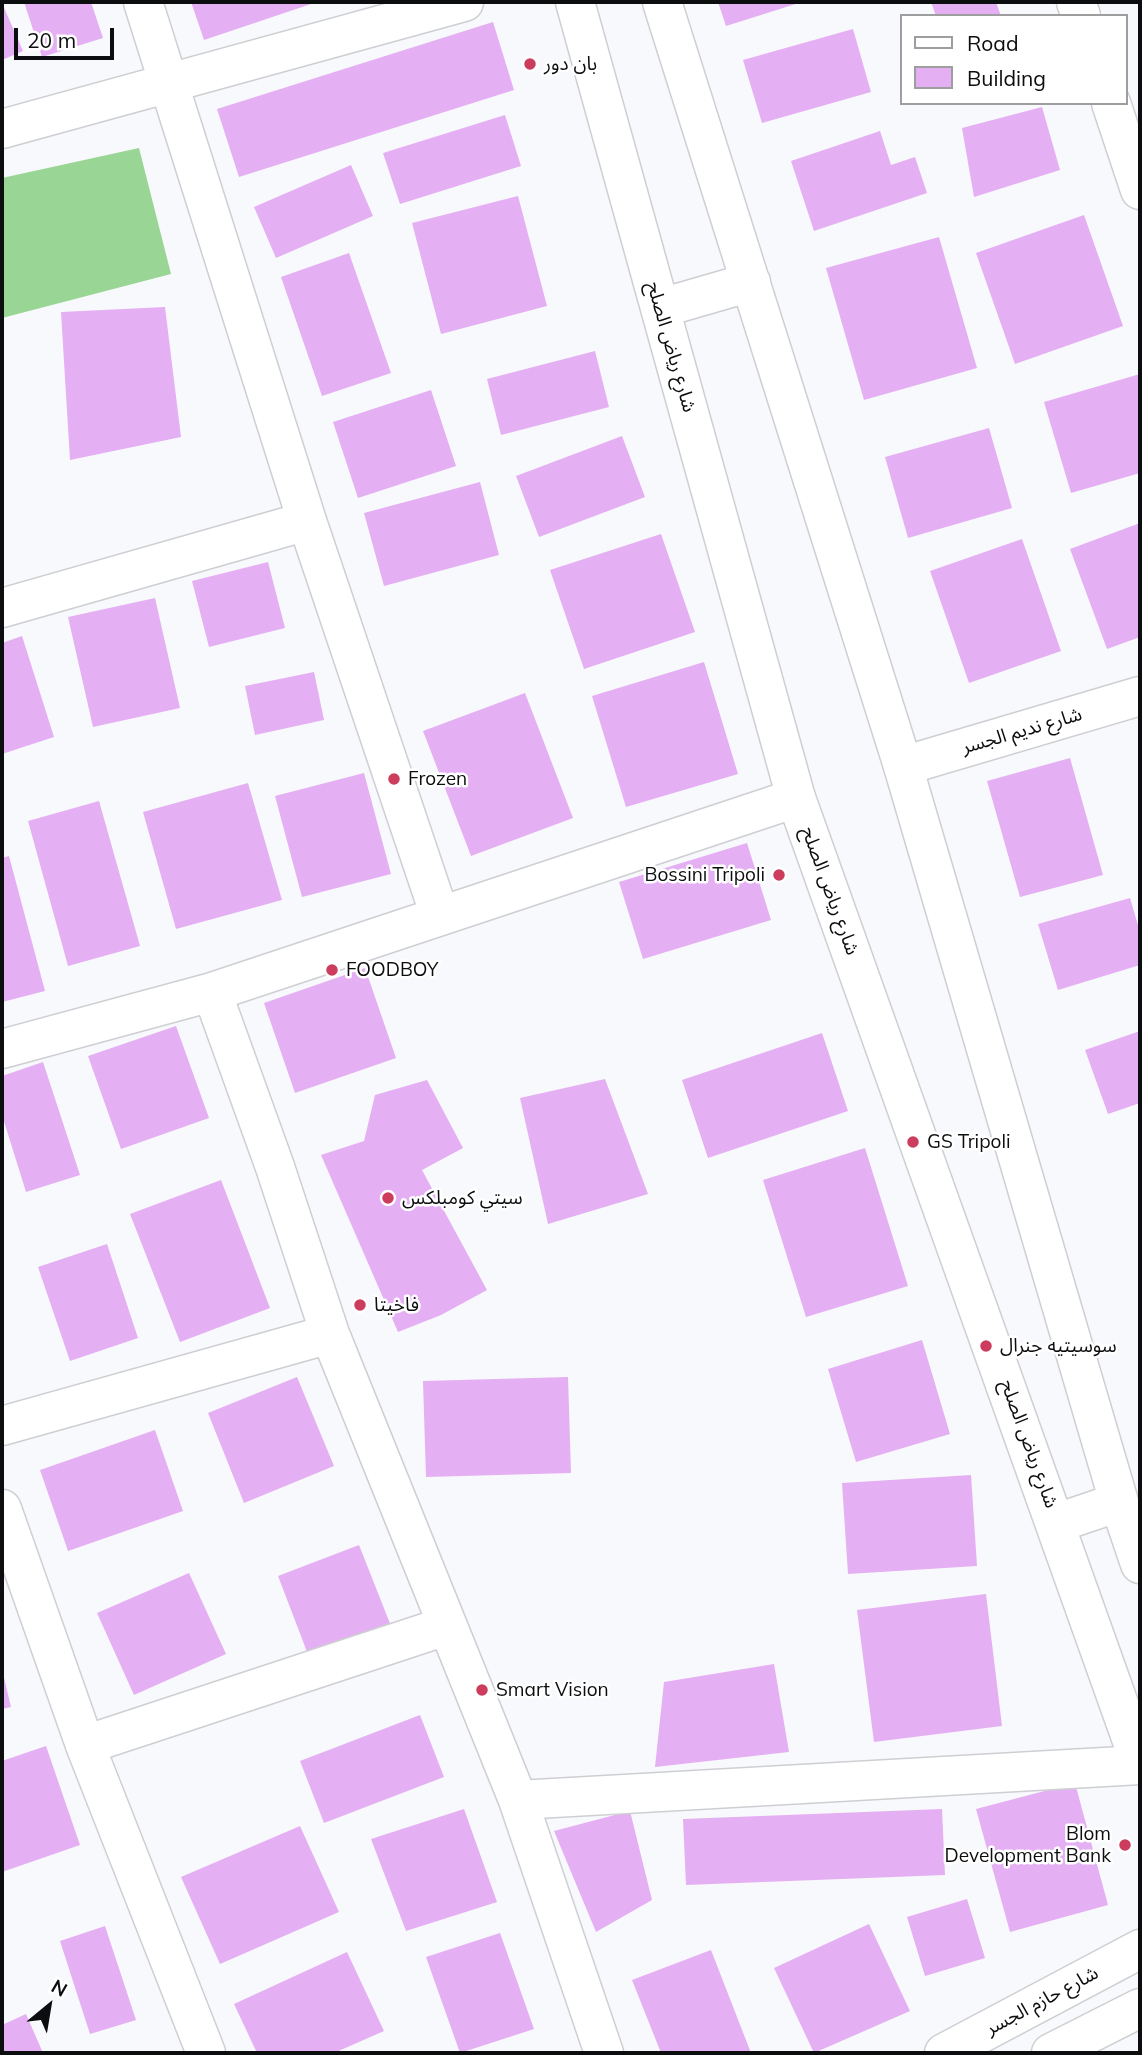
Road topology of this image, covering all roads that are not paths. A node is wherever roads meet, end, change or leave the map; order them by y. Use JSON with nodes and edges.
{"nodes":[{"id":1,"x":143,"y":2,"type":"edge"},
{"id":2,"x":464,"y":2,"type":"edge"},
{"id":3,"x":575,"y":2,"type":"edge"},
{"id":4,"x":662,"y":2,"type":"edge"},
{"id":5,"x":169,"y":83,"type":"junction"},
{"id":6,"x":1112,"y":105,"type":"edge"},
{"id":7,"x":2,"y":129,"type":"edge"},
{"id":8,"x":1140,"y":190,"type":"edge"},
{"id":9,"x":751,"y":282,"type":"junction"},
{"id":10,"x":661,"y":308,"type":"junction"},
{"id":11,"x":307,"y":521,"type":"junction"},
{"id":12,"x":2,"y":608,"type":"edge"},
{"id":13,"x":1140,"y":696,"type":"edge"},
{"id":14,"x":903,"y":766,"type":"junction"},
{"id":15,"x":796,"y":798,"type":"junction"},
{"id":16,"x":440,"y":916,"type":"junction"},
{"id":17,"x":212,"y":992,"type":"junction"},
{"id":18,"x":2,"y":1049,"type":"edge"},
{"id":19,"x":330,"y":1334,"type":"junction"},
{"id":20,"x":2,"y":1426,"type":"edge"},
{"id":21,"x":1119,"y":1502,"type":"junction"},
{"id":22,"x":2,"y":1509,"type":"edge"},
{"id":23,"x":1057,"y":1523,"type":"junction"},
{"id":24,"x":1140,"y":1564,"type":"edge"},
{"id":25,"x":446,"y":1626,"type":"junction"},
{"id":26,"x":85,"y":1745,"type":"junction"},
{"id":27,"x":1140,"y":1764,"type":"edge"},
{"id":28,"x":518,"y":1800,"type":"junction"},
{"id":29,"x":1140,"y":1950,"type":"edge"},
{"id":30,"x":1140,"y":2008,"type":"edge"},
{"id":31,"x":206,"y":2053,"type":"edge"},
{"id":32,"x":604,"y":2053,"type":"edge"},
{"id":33,"x":944,"y":2053,"type":"edge"},
{"id":34,"x":1051,"y":2053,"type":"edge"}],
"edges":[{"from":1,"to":5,"type":"street"},
{"from":2,"to":5,"type":"street"},
{"from":3,"to":10,"type":"street","name":"شارع رياض الصلح"},
{"from":4,"to":9,"type":"street"},
{"from":5,"to":7,"type":"street"},
{"from":5,"to":11,"type":"street"},
{"from":6,"to":8,"type":"street"},
{"from":9,"to":10,"type":"street"},
{"from":9,"to":14,"type":"street"},
{"from":10,"to":15,"type":"street","name":"شارع رياض الصلح"},
{"from":11,"to":12,"type":"street"},
{"from":11,"to":16,"type":"street"},
{"from":13,"to":14,"type":"street","name":"شارع نديم الجسر"},
{"from":14,"to":21,"type":"street"},
{"from":15,"to":16,"type":"street"},
{"from":15,"to":23,"type":"street","name":"شارع رياض الصلح"},
{"from":16,"to":17,"type":"street"},
{"from":17,"to":18,"type":"street"},
{"from":17,"to":19,"type":"street"},
{"from":19,"to":20,"type":"street"},
{"from":19,"to":25,"type":"street"},
{"from":21,"to":23,"type":"street"},
{"from":21,"to":24,"type":"street"},
{"from":22,"to":26,"type":"street"},
{"from":23,"to":27,"type":"street","name":"شارع رياض الصلح"},
{"from":25,"to":26,"type":"street"},
{"from":25,"to":28,"type":"street"},
{"from":26,"to":31,"type":"street"},
{"from":27,"to":28,"type":"street"},
{"from":28,"to":32,"type":"street"},
{"from":29,"to":33,"type":"street","name":"شارع حازم الجسر"},
{"from":30,"to":34,"type":"street"}]}
